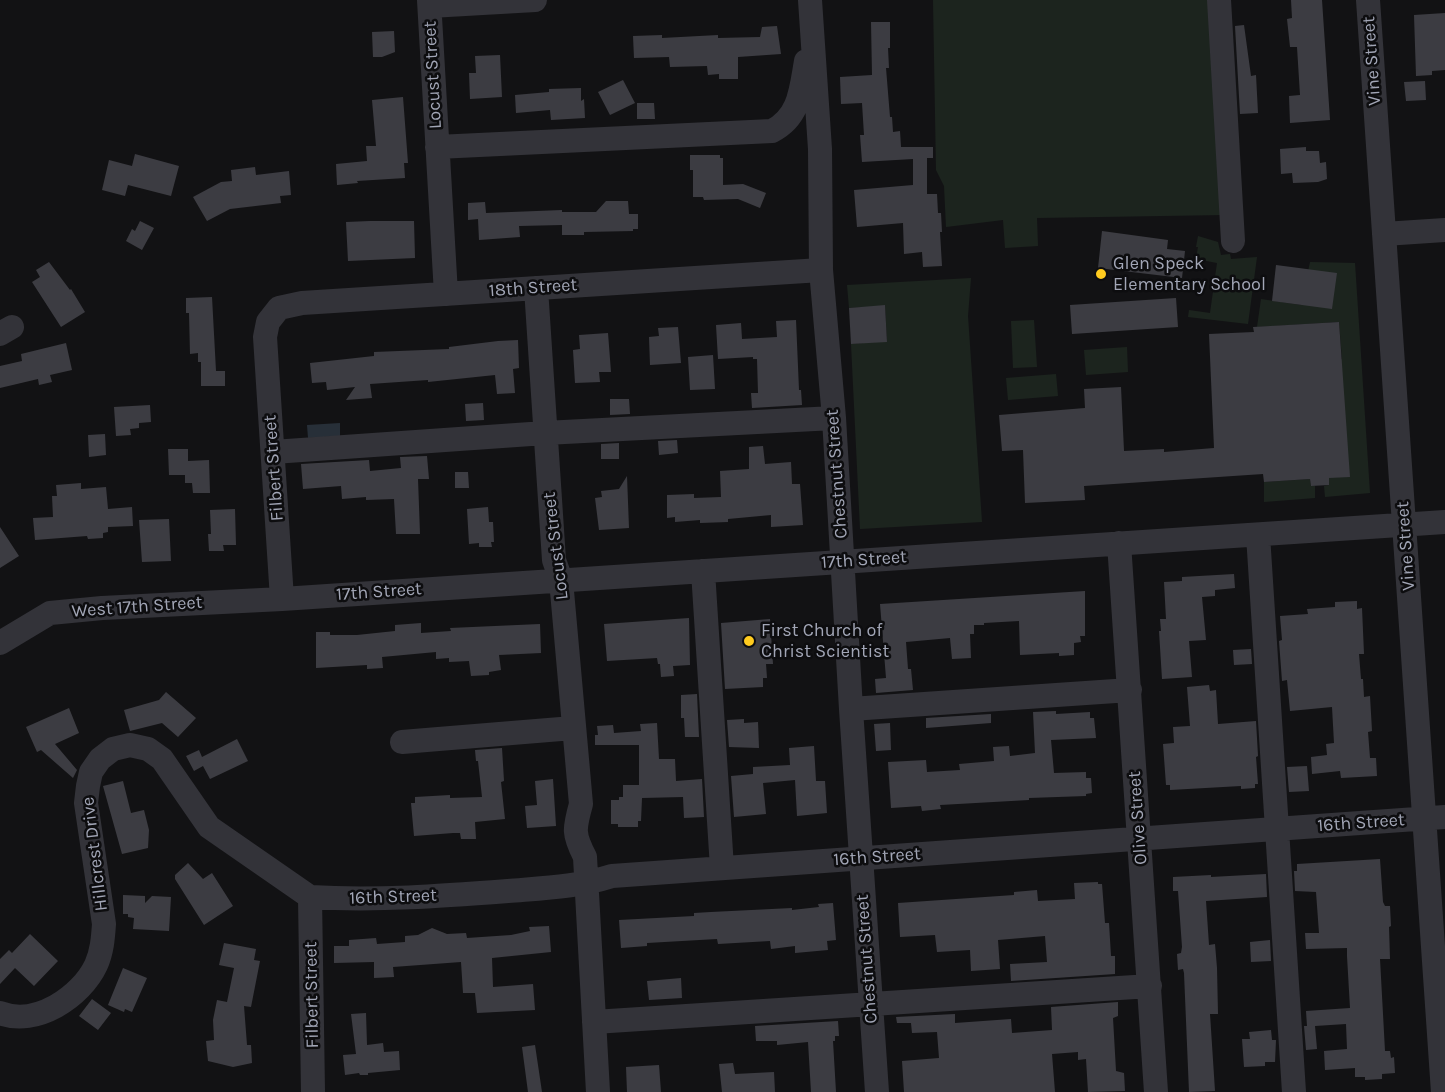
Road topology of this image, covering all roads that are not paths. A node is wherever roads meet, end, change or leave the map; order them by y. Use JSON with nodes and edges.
{"nodes":[{"id":1,"x":535,"y":0,"type":"edge"},
{"id":2,"x":810,"y":0,"type":"edge"},
{"id":3,"x":1219,"y":0,"type":"edge"},
{"id":4,"x":1368,"y":0,"type":"edge"},
{"id":5,"x":429,"y":3,"type":"edge"},
{"id":6,"x":812,"y":29,"type":"junction"},
{"id":7,"x":437,"y":147,"type":"junction"},
{"id":8,"x":1445,"y":230,"type":"edge"},
{"id":9,"x":1384,"y":234,"type":"junction"},
{"id":10,"x":1233,"y":241,"type":"dead end"},
{"id":11,"x":821,"y":270,"type":"junction"},
{"id":12,"x":536,"y":288,"type":"junction"},
{"id":13,"x":446,"y":294,"type":"junction"},
{"id":14,"x":265,"y":338,"type":"joint"},
{"id":15,"x":834,"y":418,"type":"junction"},
{"id":16,"x":545,"y":433,"type":"junction"},
{"id":17,"x":273,"y":452,"type":"junction"},
{"id":18,"x":1445,"y":522,"type":"edge"},
{"id":19,"x":1405,"y":525,"type":"junction"},
{"id":20,"x":1258,"y":535,"type":"junction"},
{"id":21,"x":1119,"y":543,"type":"junction"},
{"id":22,"x":842,"y":561,"type":"junction"},
{"id":23,"x":703,"y":571,"type":"junction"},
{"id":24,"x":561,"y":580,"type":"junction"},
{"id":25,"x":282,"y":599,"type":"junction"},
{"id":26,"x":0,"y":643,"type":"edge"},
{"id":27,"x":1130,"y":690,"type":"junction"},
{"id":28,"x":851,"y":709,"type":"junction"},
{"id":29,"x":573,"y":728,"type":"junction"},
{"id":30,"x":402,"y":742,"type":"dead end"},
{"id":31,"x":1435,"y":818,"type":"edge"},
{"id":32,"x":1275,"y":828,"type":"junction"},
{"id":33,"x":1140,"y":838,"type":"junction"},
{"id":34,"x":861,"y":858,"type":"junction"},
{"id":35,"x":722,"y":867,"type":"junction"},
{"id":36,"x":587,"y":884,"type":"junction"},
{"id":37,"x":310,"y":897,"type":"junction"},
{"id":38,"x":1150,"y":986,"type":"junction"},
{"id":39,"x":871,"y":1005,"type":"junction"},
{"id":40,"x":0,"y":1013,"type":"edge"},
{"id":41,"x":594,"y":1022,"type":"junction"},
{"id":42,"x":314,"y":1092,"type":"edge"},
{"id":43,"x":598,"y":1092,"type":"edge"},
{"id":44,"x":877,"y":1092,"type":"edge"},
{"id":45,"x":1156,"y":1092,"type":"edge"},
{"id":46,"x":1294,"y":1092,"type":"edge"},
{"id":47,"x":1443,"y":1092,"type":"edge"}],
"edges":[{"from":1,"to":5,"type":"street"},
{"from":2,"to":6,"type":"street","name":"Chestnut Street"},
{"from":3,"to":10,"type":"street"},
{"from":4,"to":9,"type":"street","name":"Vine Street"},
{"from":5,"to":7,"type":"street","name":"Locust Street"},
{"from":6,"to":7,"type":"street"},
{"from":6,"to":11,"type":"street","name":"Chestnut Street"},
{"from":7,"to":13,"type":"street","name":"Locust Street"},
{"from":8,"to":9,"type":"street"},
{"from":9,"to":19,"type":"street","name":"Vine Street"},
{"from":11,"to":12,"type":"street","name":"18th Street"},
{"from":11,"to":15,"type":"street","name":"Chestnut Street"},
{"from":12,"to":13,"type":"street","name":"18th Street"},
{"from":12,"to":16,"type":"street","name":"Locust Street"},
{"from":13,"to":14,"type":"street","name":"18th Street"},
{"from":14,"to":17,"type":"street","name":"Filbert Street"},
{"from":15,"to":16,"type":"street"},
{"from":15,"to":22,"type":"street","name":"Chestnut Street"},
{"from":16,"to":17,"type":"street"},
{"from":16,"to":24,"type":"street","name":"Locust Street"},
{"from":17,"to":25,"type":"street","name":"Filbert Street"},
{"from":18,"to":19,"type":"street","name":"17th Street"},
{"from":19,"to":20,"type":"street","name":"17th Street"},
{"from":19,"to":31,"type":"street","name":"Vine Street"},
{"from":20,"to":21,"type":"street","name":"17th Street"},
{"from":20,"to":32,"type":"street"},
{"from":21,"to":22,"type":"street","name":"17th Street"},
{"from":21,"to":27,"type":"street","name":"Olive Street"},
{"from":22,"to":23,"type":"street","name":"17th Street"},
{"from":22,"to":28,"type":"street","name":"Chestnut Street"},
{"from":23,"to":24,"type":"street","name":"17th Street"},
{"from":23,"to":35,"type":"street"},
{"from":24,"to":25,"type":"street","name":"17th Street"},
{"from":24,"to":29,"type":"street","name":"Locust Street"},
{"from":25,"to":26,"type":"street","name":"West 17th Street"},
{"from":27,"to":28,"type":"street"},
{"from":27,"to":33,"type":"street","name":"Olive Street"},
{"from":28,"to":34,"type":"street","name":"Chestnut Street"},
{"from":29,"to":30,"type":"street"},
{"from":29,"to":36,"type":"street","name":"Locust Street"},
{"from":31,"to":32,"type":"street","name":"16th Street"},
{"from":31,"to":47,"type":"street","name":"Vine Street"},
{"from":32,"to":33,"type":"street","name":"16th Street"},
{"from":32,"to":46,"type":"street"},
{"from":33,"to":34,"type":"street","name":"16th Street"},
{"from":33,"to":38,"type":"street","name":"Olive Street"},
{"from":34,"to":35,"type":"street","name":"16th Street"},
{"from":34,"to":39,"type":"street","name":"Chestnut Street"},
{"from":35,"to":36,"type":"street","name":"16th Street"},
{"from":36,"to":37,"type":"street","name":"16th Street"},
{"from":36,"to":41,"type":"street","name":"Locust Street"},
{"from":37,"to":40,"type":"street","name":"Hillcrest Drive"},
{"from":37,"to":42,"type":"street","name":"Filbert Street"},
{"from":38,"to":39,"type":"street"},
{"from":38,"to":45,"type":"street","name":"Olive Street"},
{"from":39,"to":41,"type":"street"},
{"from":39,"to":44,"type":"street","name":"Chestnut Street"},
{"from":41,"to":43,"type":"street","name":"Locust Street"}]}
